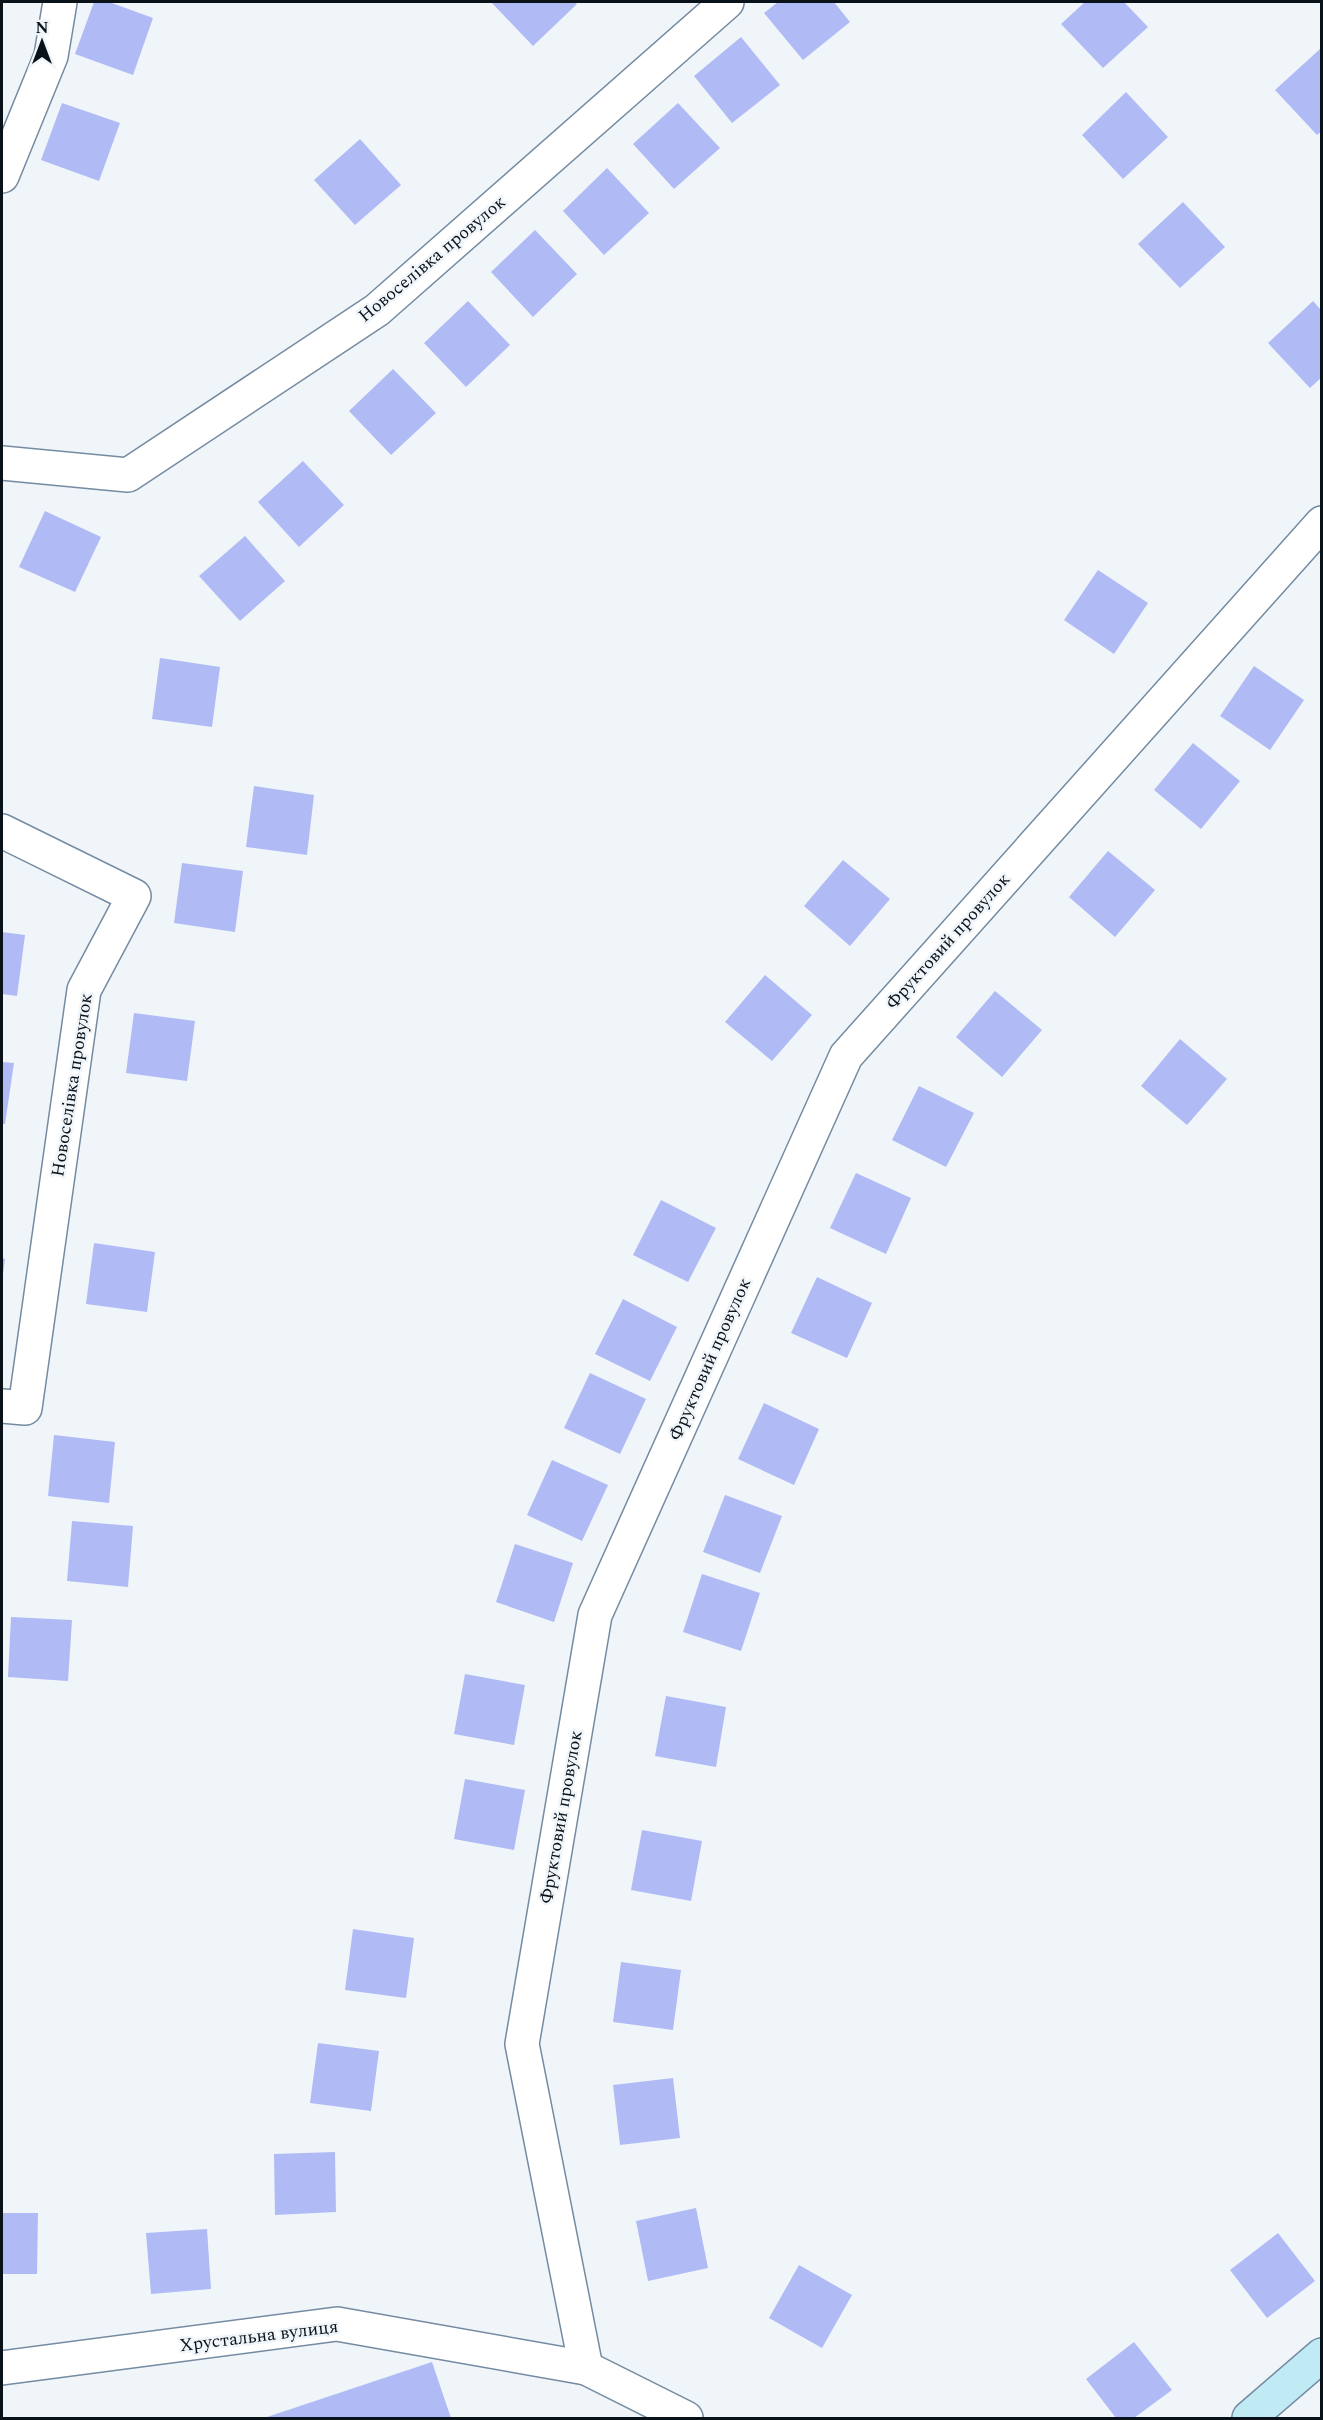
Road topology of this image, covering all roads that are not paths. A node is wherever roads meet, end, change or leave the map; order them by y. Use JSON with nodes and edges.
{"nodes":[{"id":1,"x":60,"y":2,"type":"edge"},
{"id":2,"x":728,"y":2,"type":"edge"},
{"id":3,"x":2,"y":176,"type":"edge"},
{"id":4,"x":2,"y":463,"type":"edge"},
{"id":5,"x":1322,"y":523,"type":"edge"},
{"id":6,"x":2,"y":831,"type":"edge"},
{"id":7,"x":2,"y":1406,"type":"edge"},
{"id":8,"x":1322,"y":2355,"type":"edge"},
{"id":9,"x":2,"y":2368,"type":"edge"},
{"id":10,"x":586,"y":2368,"type":"junction"},
{"id":11,"x":686,"y":2418,"type":"edge"},
{"id":12,"x":1249,"y":2418,"type":"edge"}],
"edges":[{"from":1,"to":3,"type":"street"},
{"from":2,"to":4,"type":"street","name":"Новоселівка провулок"},
{"from":5,"to":10,"type":"street","name":"Фруктовий провулок"},
{"from":6,"to":7,"type":"street","name":"Новоселівка провулок"},
{"from":8,"to":12,"type":"street"},
{"from":9,"to":10,"type":"street","name":"Хрустальна вулиця"},
{"from":10,"to":11,"type":"street","name":"Хрустальна вулиця"}]}
